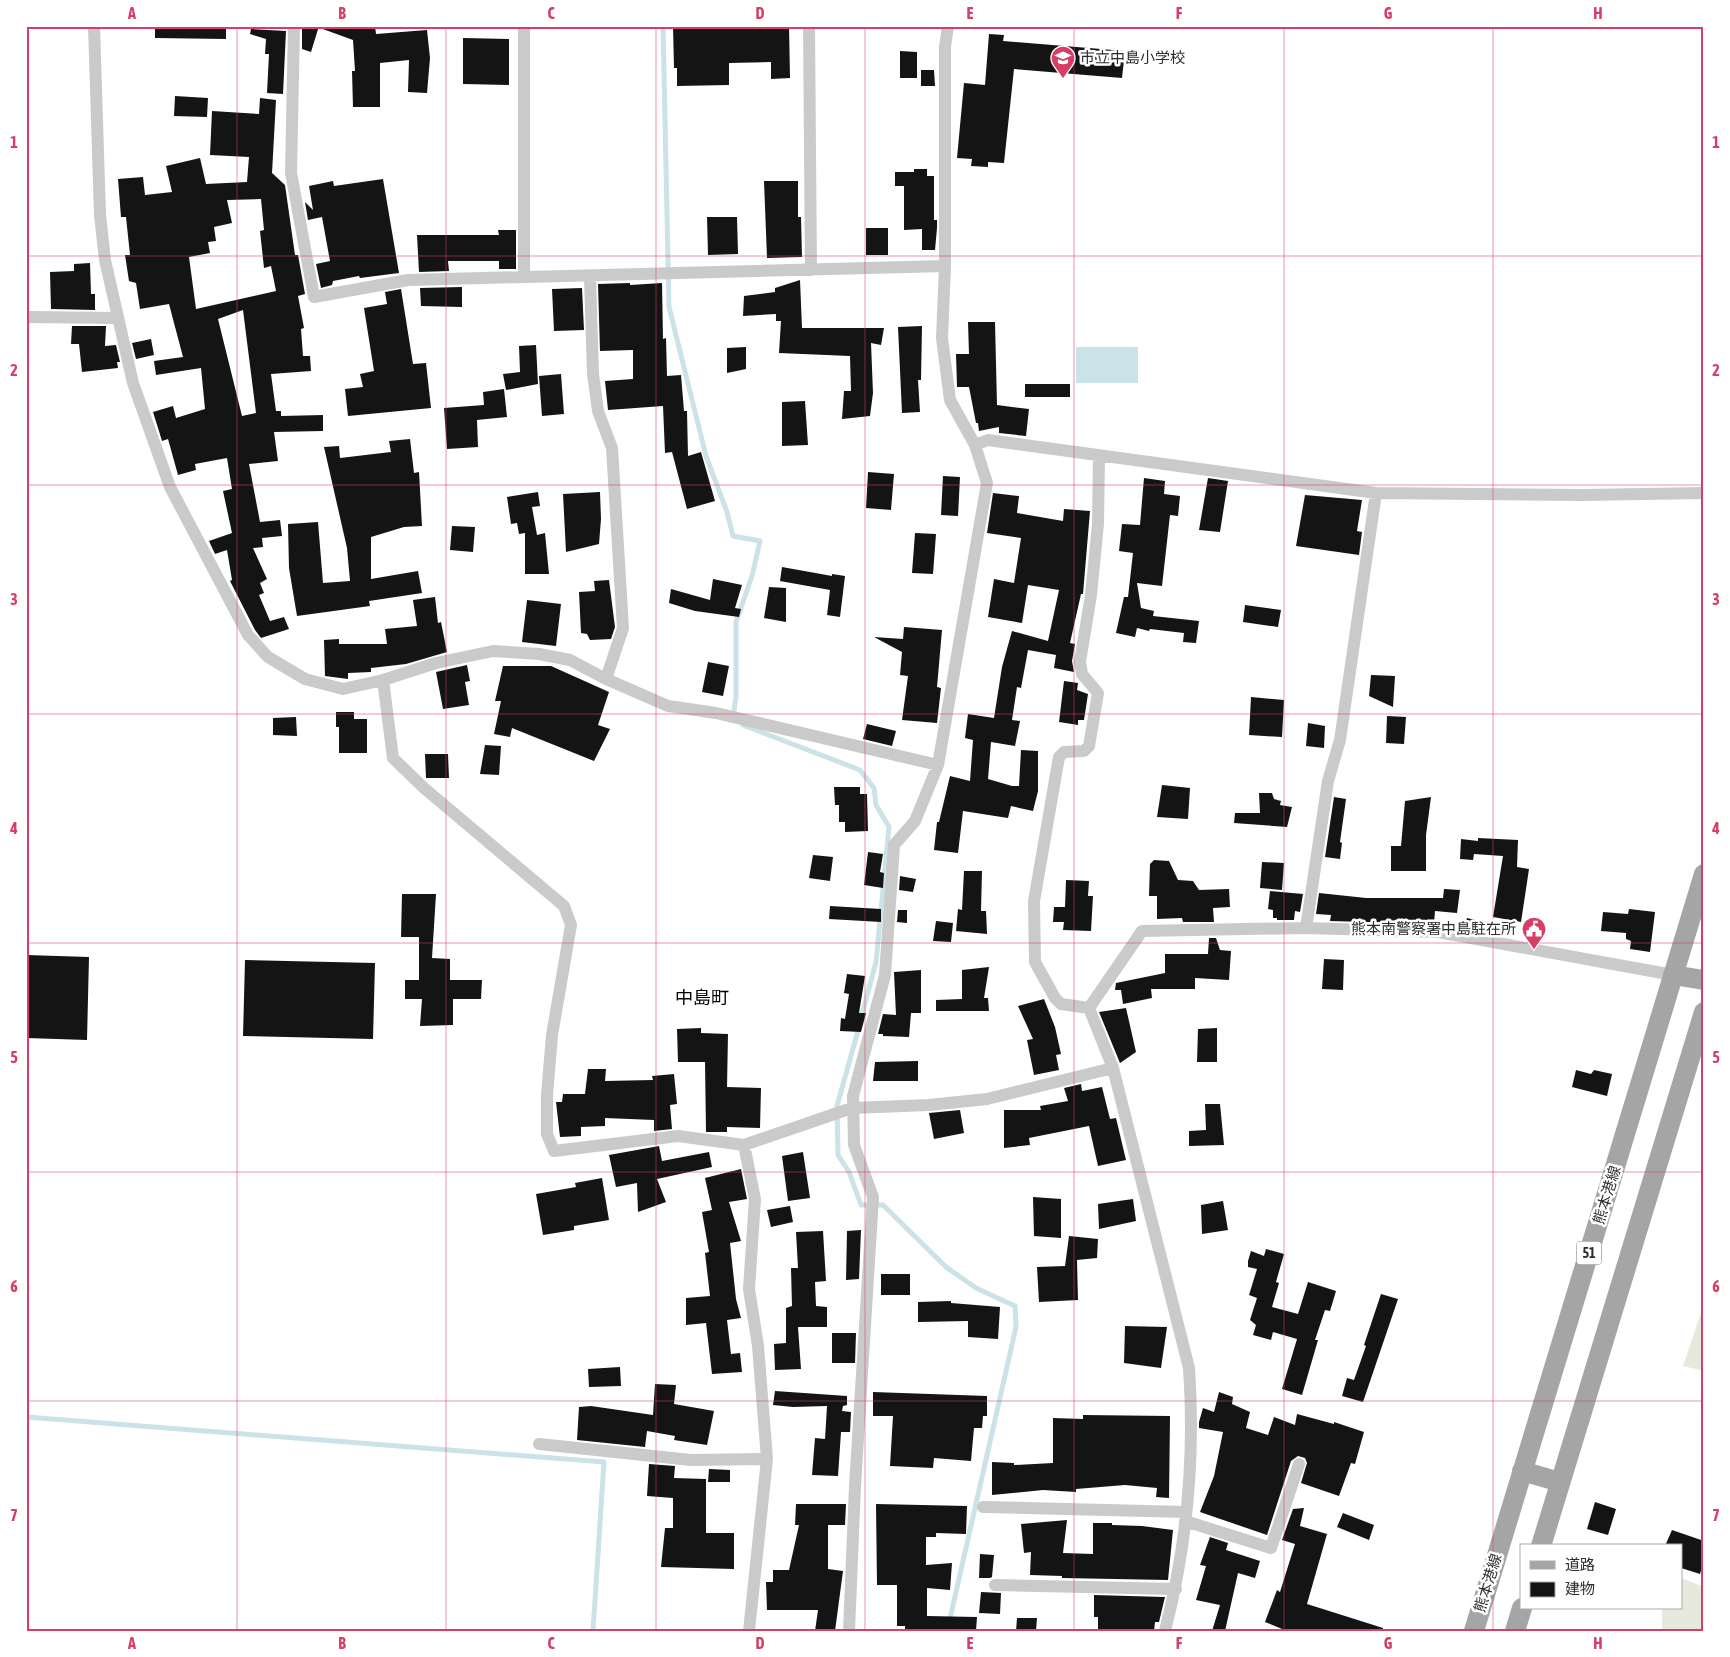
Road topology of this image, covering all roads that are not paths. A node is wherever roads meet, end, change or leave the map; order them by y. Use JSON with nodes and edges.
{"nodes":[{"id":1,"x":94,"y":26,"type":"edge"},
{"id":2,"x":294,"y":26,"type":"edge"},
{"id":3,"x":524,"y":26,"type":"edge"},
{"id":4,"x":809,"y":26,"type":"edge"},
{"id":5,"x":948,"y":26,"type":"edge"},
{"id":6,"x":946,"y":266,"type":"junction"},
{"id":7,"x":811,"y":270,"type":"junction"},
{"id":8,"x":524,"y":276,"type":"junction"},
{"id":9,"x":590,"y":276,"type":"junction"},
{"id":10,"x":26,"y":317,"type":"edge"},
{"id":11,"x":117,"y":318,"type":"junction"},
{"id":12,"x":975,"y":445,"type":"junction"},
{"id":13,"x":1099,"y":455,"type":"junction"},
{"id":14,"x":1376,"y":493,"type":"junction"},
{"id":15,"x":1704,"y":493,"type":"edge"},
{"id":16,"x":606,"y":679,"type":"junction"},
{"id":17,"x":383,"y":680,"type":"junction"},
{"id":18,"x":938,"y":765,"type":"junction"},
{"id":19,"x":1704,"y":874,"type":"edge"},
{"id":20,"x":1306,"y":928,"type":"junction"},
{"id":21,"x":1673,"y":975,"type":"junction"},
{"id":22,"x":1704,"y":980,"type":"edge"},
{"id":23,"x":1089,"y":1008,"type":"junction"},
{"id":24,"x":1704,"y":1012,"type":"edge"},
{"id":25,"x":1113,"y":1068,"type":"junction"},
{"id":26,"x":852,"y":1108,"type":"junction"},
{"id":27,"x":744,"y":1145,"type":"junction"},
{"id":28,"x":539,"y":1444,"type":"dead end"},
{"id":29,"x":767,"y":1459,"type":"junction"},
{"id":30,"x":1299,"y":1464,"type":"dead end"},
{"id":31,"x":1522,"y":1471,"type":"junction"},
{"id":32,"x":1560,"y":1482,"type":"junction"},
{"id":33,"x":983,"y":1507,"type":"dead end"},
{"id":34,"x":1185,"y":1516,"type":"junction"},
{"id":35,"x":1542,"y":1544,"type":"edge"},
{"id":36,"x":995,"y":1585,"type":"dead end"},
{"id":37,"x":1176,"y":1589,"type":"junction"},
{"id":38,"x":1521,"y":1610,"type":"edge"},
{"id":39,"x":750,"y":1631,"type":"edge"},
{"id":40,"x":849,"y":1631,"type":"edge"},
{"id":41,"x":1165,"y":1631,"type":"edge"},
{"id":42,"x":1474,"y":1631,"type":"edge"},
{"id":43,"x":1515,"y":1631,"type":"edge"}],
"edges":[{"from":1,"to":11,"type":"street"},
{"from":2,"to":8,"type":"street"},
{"from":3,"to":8,"type":"street"},
{"from":4,"to":7,"type":"street"},
{"from":5,"to":6,"type":"street"},
{"from":6,"to":7,"type":"street"},
{"from":6,"to":12,"type":"street"},
{"from":7,"to":9,"type":"street"},
{"from":8,"to":9,"type":"street"},
{"from":9,"to":16,"type":"street"},
{"from":10,"to":11,"type":"street"},
{"from":11,"to":17,"type":"street"},
{"from":12,"to":13,"type":"street"},
{"from":12,"to":18,"type":"street"},
{"from":13,"to":14,"type":"street"},
{"from":13,"to":23,"type":"street"},
{"from":14,"to":15,"type":"street"},
{"from":14,"to":20,"type":"street"},
{"from":16,"to":17,"type":"street"},
{"from":16,"to":18,"type":"street"},
{"from":17,"to":27,"type":"street"},
{"from":18,"to":26,"type":"street"},
{"from":19,"to":21,"type":"main road","name":"熊本港線","number":"51"},
{"from":20,"to":21,"type":"street"},
{"from":20,"to":23,"type":"street"},
{"from":21,"to":22,"type":"main road"},
{"from":21,"to":31,"type":"main road","name":"熊本港線","number":"51"},
{"from":23,"to":25,"type":"street"},
{"from":24,"to":32,"type":"main road"},
{"from":25,"to":26,"type":"street"},
{"from":25,"to":34,"type":"street"},
{"from":26,"to":27,"type":"street"},
{"from":26,"to":40,"type":"street"},
{"from":27,"to":29,"type":"street"},
{"from":28,"to":29,"type":"street"},
{"from":29,"to":39,"type":"street"},
{"from":30,"to":34,"type":"street"},
{"from":31,"to":32,"type":"main road"},
{"from":31,"to":42,"type":"main road","name":"熊本港線","number":"51"},
{"from":32,"to":35,"type":"main road"},
{"from":33,"to":34,"type":"street"},
{"from":34,"to":37,"type":"street"},
{"from":36,"to":37,"type":"street"},
{"from":37,"to":41,"type":"street"},
{"from":38,"to":43,"type":"main road"}]}
